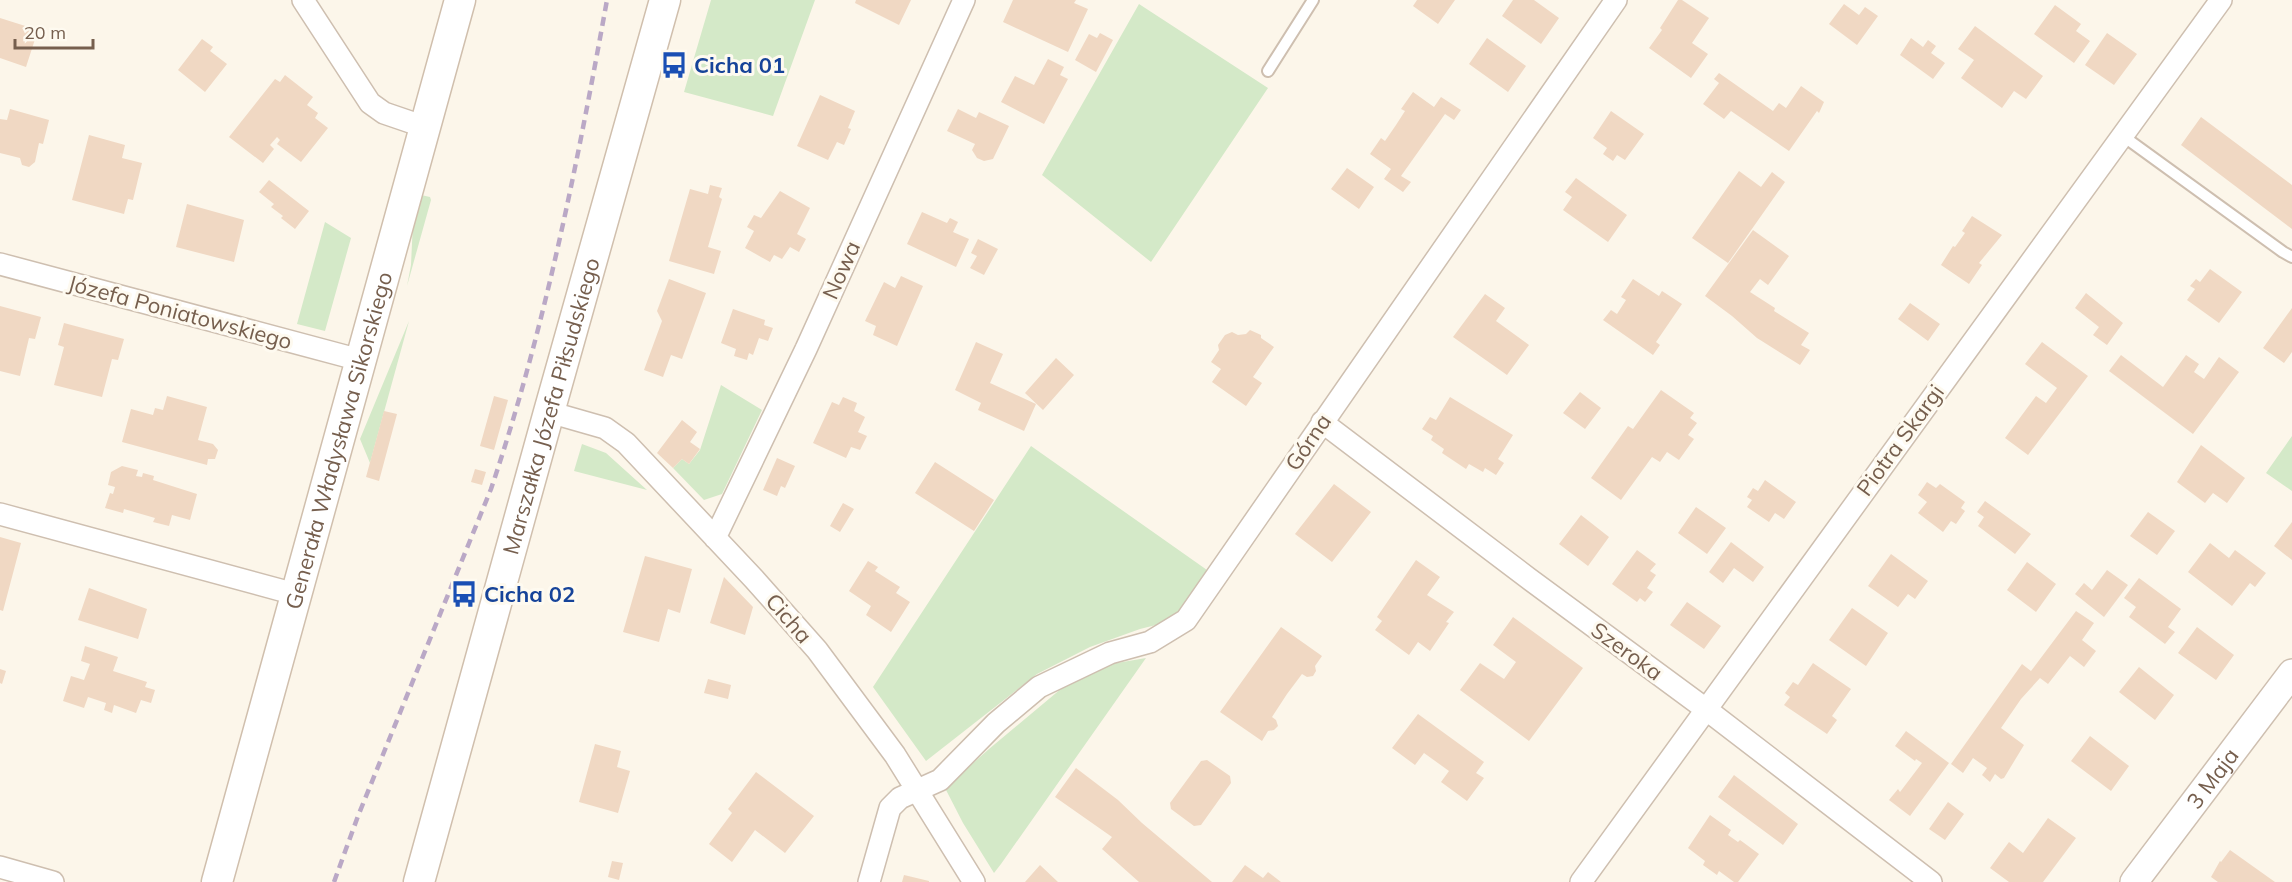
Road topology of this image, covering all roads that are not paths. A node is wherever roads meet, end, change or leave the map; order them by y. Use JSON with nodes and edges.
{"nodes":[{"id":1,"x":303,"y":0,"type":"edge"},
{"id":2,"x":460,"y":0,"type":"edge"},
{"id":3,"x":665,"y":0,"type":"edge"},
{"id":4,"x":964,"y":0,"type":"edge"},
{"id":5,"x":1313,"y":0,"type":"edge"},
{"id":6,"x":1616,"y":0,"type":"edge"},
{"id":7,"x":2221,"y":0,"type":"edge"},
{"id":8,"x":1268,"y":71,"type":"dead end"},
{"id":9,"x":425,"y":127,"type":"junction"},
{"id":10,"x":2123,"y":136,"type":"junction"},
{"id":11,"x":2292,"y":257,"type":"edge"},
{"id":12,"x":0,"y":264,"type":"edge"},
{"id":13,"x":360,"y":360,"type":"junction"},
{"id":14,"x":549,"y":412,"type":"junction"},
{"id":15,"x":1322,"y":422,"type":"junction"},
{"id":16,"x":0,"y":514,"type":"edge"},
{"id":17,"x":715,"y":538,"type":"junction"},
{"id":18,"x":295,"y":594,"type":"junction"},
{"id":19,"x":2292,"y":673,"type":"edge"},
{"id":20,"x":1707,"y":710,"type":"junction"},
{"id":21,"x":918,"y":790,"type":"junction"},
{"id":22,"x":0,"y":867,"type":"edge"},
{"id":23,"x":53,"y":882,"type":"edge"},
{"id":24,"x":217,"y":882,"type":"edge"},
{"id":25,"x":419,"y":882,"type":"edge"},
{"id":26,"x":869,"y":882,"type":"edge"},
{"id":27,"x":974,"y":882,"type":"edge"},
{"id":28,"x":1581,"y":882,"type":"edge"},
{"id":29,"x":1931,"y":882,"type":"edge"},
{"id":30,"x":2134,"y":882,"type":"edge"}],
"edges":[{"from":1,"to":9,"type":"street"},
{"from":2,"to":9,"type":"main road","name":"Generała Władysława Sikorskiego"},
{"from":3,"to":14,"type":"main road","name":"Marszałka Józefa Piłsudskiego"},
{"from":4,"to":17,"type":"street","name":"Nowa"},
{"from":5,"to":8,"type":"lane"},
{"from":6,"to":15,"type":"street","name":"Górna"},
{"from":7,"to":10,"type":"street","name":"Piotra Skargi"},
{"from":9,"to":13,"type":"main road","name":"Generała Władysława Sikorskiego"},
{"from":10,"to":11,"type":"lane"},
{"from":10,"to":20,"type":"street","name":"Piotra Skargi"},
{"from":12,"to":13,"type":"street","name":"Józefa Poniatowskiego"},
{"from":13,"to":18,"type":"main road","name":"Generała Władysława Sikorskiego"},
{"from":14,"to":17,"type":"street","name":"Cicha"},
{"from":14,"to":25,"type":"main road","name":"Marszałka Józefa Piłsudskiego"},
{"from":15,"to":20,"type":"street","name":"Szeroka"},
{"from":15,"to":21,"type":"street","name":"Górna"},
{"from":16,"to":18,"type":"street"},
{"from":17,"to":21,"type":"street","name":"Cicha"},
{"from":18,"to":24,"type":"main road","name":"Generała Władysława Sikorskiego"},
{"from":19,"to":30,"type":"street","name":"3 Maja"},
{"from":20,"to":28,"type":"street","name":"Piotra Skargi"},
{"from":20,"to":29,"type":"street","name":"Szeroka"},
{"from":21,"to":26,"type":"street","name":"Górna"},
{"from":21,"to":27,"type":"street","name":"Cicha"},
{"from":22,"to":23,"type":"street"}]}
